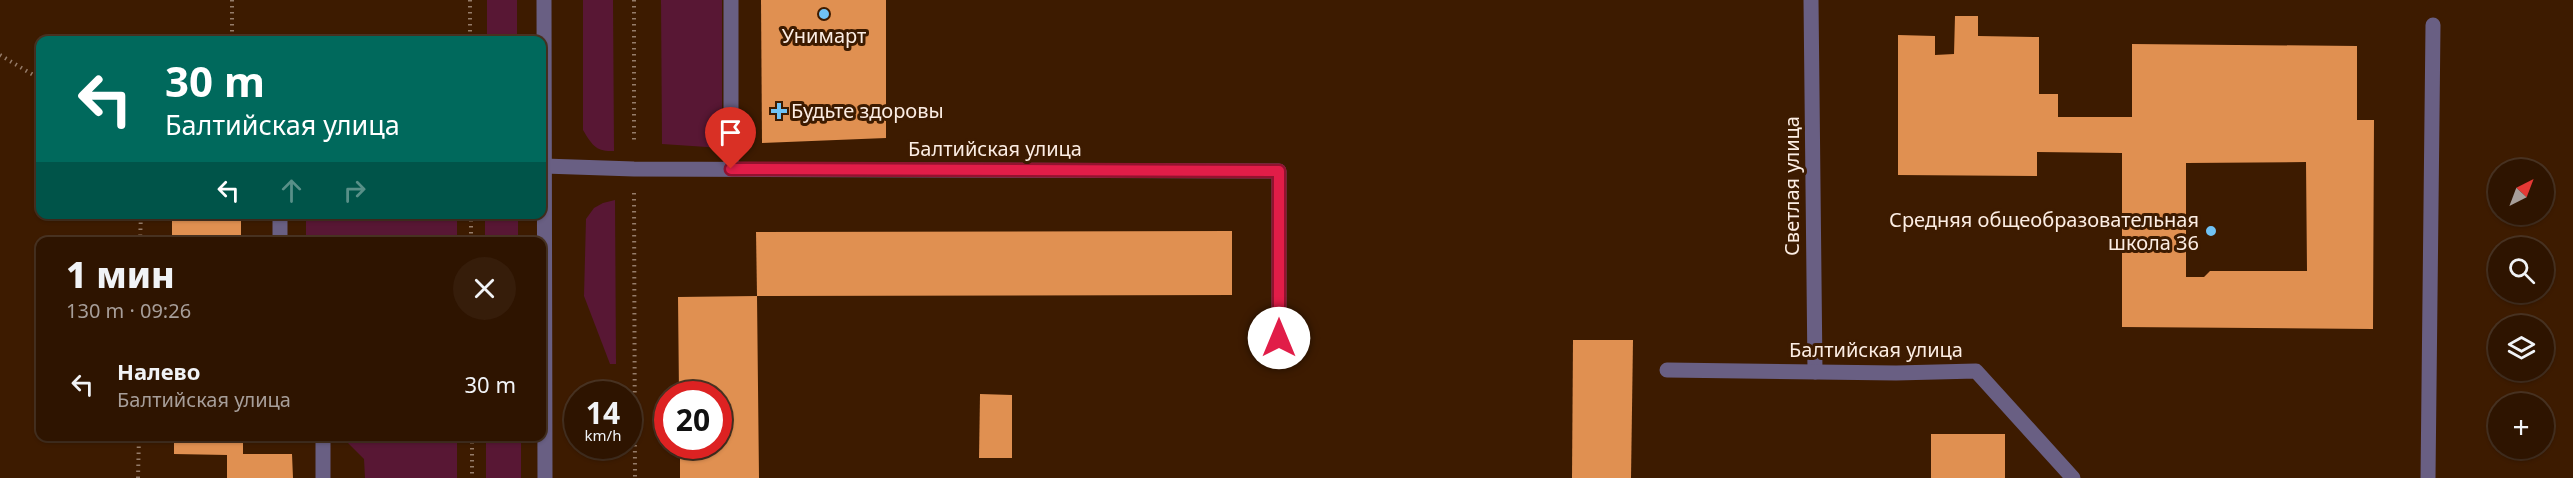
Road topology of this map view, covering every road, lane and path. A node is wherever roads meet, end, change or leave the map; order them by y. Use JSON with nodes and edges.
{"nodes":[{"id":1,"x":232,"y":0,"type":"edge"},
{"id":2,"x":470,"y":0,"type":"edge"},
{"id":3,"x":544,"y":0,"type":"edge"},
{"id":4,"x":634,"y":0,"type":"edge"},
{"id":5,"x":731,"y":0,"type":"edge"},
{"id":6,"x":1811,"y":0,"type":"edge"},
{"id":7,"x":2433,"y":25,"type":"dead end"},
{"id":8,"x":232,"y":36,"type":"edge"},
{"id":9,"x":470,"y":36,"type":"edge"},
{"id":10,"x":544,"y":36,"type":"edge"},
{"id":11,"x":0,"y":55,"type":"edge"},
{"id":12,"x":36,"y":77,"type":"edge"},
{"id":13,"x":546,"y":166,"type":"edge"},
{"id":14,"x":634,"y":169,"type":"junction"},
{"id":15,"x":731,"y":169,"type":"junction"},
{"id":16,"x":141,"y":219,"type":"edge"},
{"id":17,"x":280,"y":219,"type":"edge"},
{"id":18,"x":471,"y":219,"type":"edge"},
{"id":19,"x":544,"y":219,"type":"edge"},
{"id":20,"x":140,"y":237,"type":"edge"},
{"id":21,"x":280,"y":237,"type":"edge"},
{"id":22,"x":471,"y":237,"type":"edge"},
{"id":23,"x":544,"y":237,"type":"edge"},
{"id":24,"x":1279,"y":338,"type":"dead end"},
{"id":25,"x":1667,"y":370,"type":"dead end"},
{"id":26,"x":1815,"y":372,"type":"junction"},
{"id":27,"x":139,"y":441,"type":"edge"},
{"id":28,"x":323,"y":441,"type":"edge"},
{"id":29,"x":472,"y":441,"type":"edge"},
{"id":30,"x":545,"y":441,"type":"edge"},
{"id":31,"x":138,"y":478,"type":"edge"},
{"id":32,"x":323,"y":478,"type":"edge"},
{"id":33,"x":472,"y":478,"type":"edge"},
{"id":34,"x":545,"y":478,"type":"edge"},
{"id":35,"x":635,"y":478,"type":"edge"},
{"id":36,"x":2073,"y":478,"type":"edge"},
{"id":37,"x":2428,"y":478,"type":"edge"}],
"edges":[{"from":1,"to":8,"type":"path"},
{"from":2,"to":9,"type":"path"},
{"from":3,"to":10,"type":"street"},
{"from":4,"to":14,"type":"path"},
{"from":5,"to":15,"type":"street"},
{"from":6,"to":26,"type":"street","name":"Светлая улица"},
{"from":7,"to":37,"type":"street"},
{"from":11,"to":12,"type":"path"},
{"from":13,"to":14,"type":"street","name":"Балтийская улица"},
{"from":14,"to":15,"type":"street","name":"Балтийская улица"},
{"from":14,"to":35,"type":"path"},
{"from":15,"to":24,"type":"street","name":"Балтийская улица"},
{"from":16,"to":20,"type":"path"},
{"from":17,"to":21,"type":"street"},
{"from":18,"to":22,"type":"path"},
{"from":19,"to":23,"type":"street"},
{"from":25,"to":26,"type":"street","name":"Балтийская улица"},
{"from":26,"to":36,"type":"street","name":"Балтийская улица"},
{"from":27,"to":31,"type":"path"},
{"from":28,"to":32,"type":"street"},
{"from":29,"to":33,"type":"path"},
{"from":30,"to":34,"type":"street"}]}
